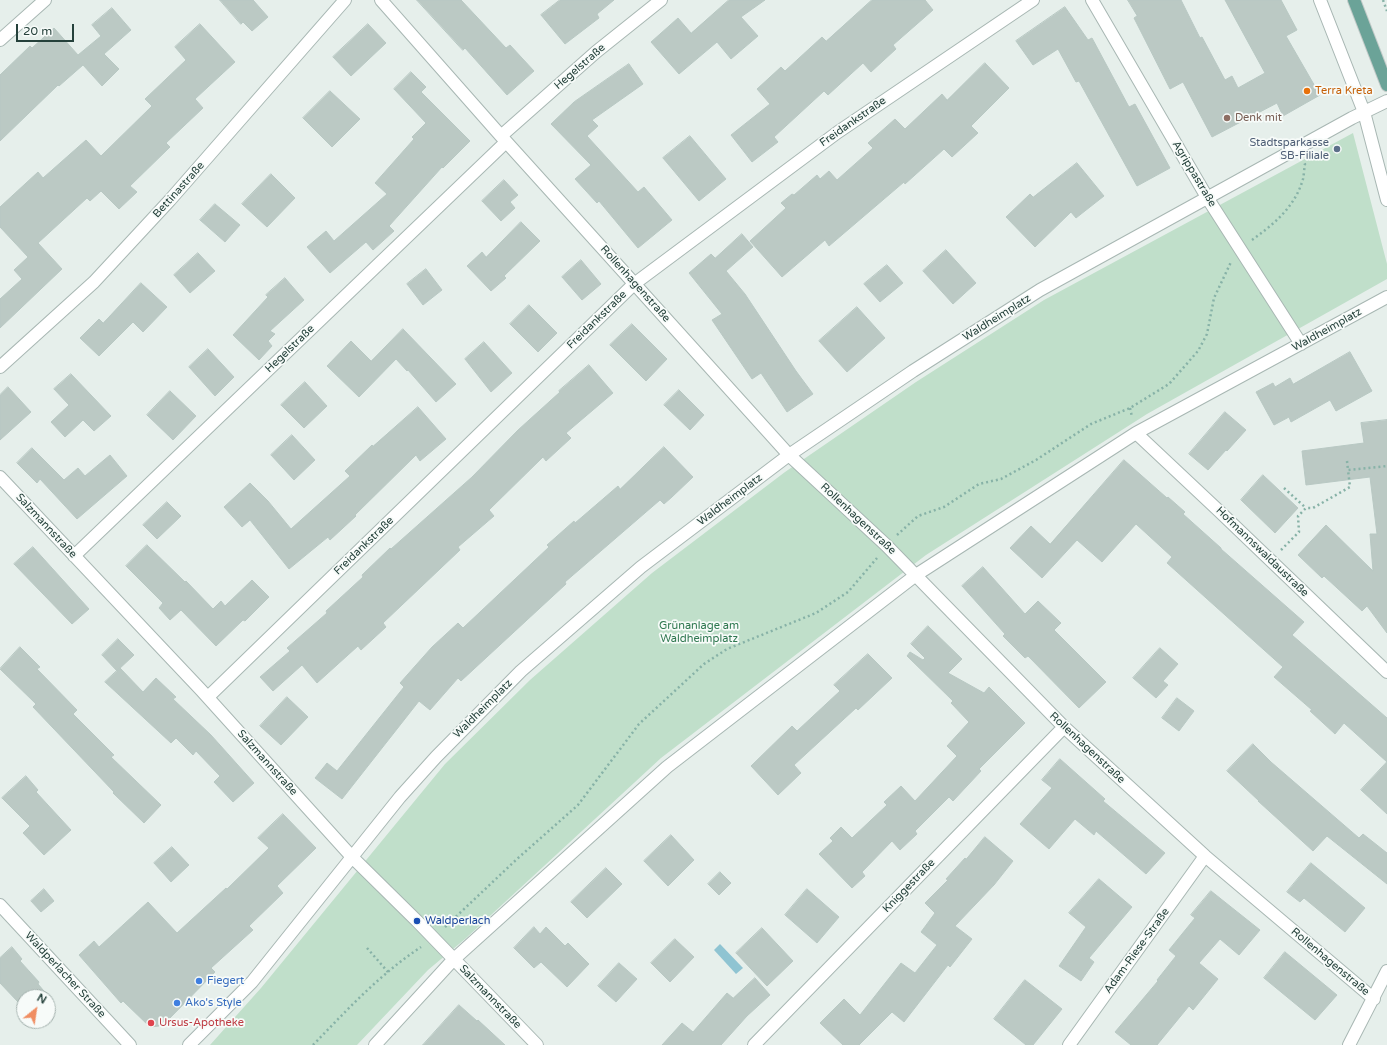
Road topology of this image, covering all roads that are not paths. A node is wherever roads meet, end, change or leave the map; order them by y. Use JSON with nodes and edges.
{"nodes":[{"id":1,"x":45,"y":0,"type":"edge"},
{"id":2,"x":345,"y":0,"type":"edge"},
{"id":3,"x":381,"y":0,"type":"edge"},
{"id":4,"x":661,"y":0,"type":"edge"},
{"id":5,"x":1033,"y":0,"type":"edge"},
{"id":6,"x":1092,"y":0,"type":"edge"},
{"id":7,"x":1320,"y":0,"type":"edge"},
{"id":8,"x":1354,"y":0,"type":"edge"},
{"id":9,"x":0,"y":40,"type":"edge"},
{"id":10,"x":1387,"y":84,"type":"edge"},
{"id":11,"x":1387,"y":101,"type":"edge"},
{"id":12,"x":1364,"y":112,"type":"junction"},
{"id":13,"x":504,"y":139,"type":"junction"},
{"id":14,"x":1208,"y":199,"type":"junction"},
{"id":15,"x":1387,"y":200,"type":"edge"},
{"id":16,"x":634,"y":284,"type":"junction"},
{"id":17,"x":1387,"y":297,"type":"edge"},
{"id":18,"x":1301,"y":344,"type":"junction"},
{"id":19,"x":0,"y":367,"type":"edge"},
{"id":20,"x":1136,"y":434,"type":"junction"},
{"id":21,"x":789,"y":455,"type":"junction"},
{"id":22,"x":0,"y":477,"type":"edge"},
{"id":23,"x":74,"y":556,"type":"junction"},
{"id":24,"x":916,"y":575,"type":"junction"},
{"id":25,"x":1387,"y":672,"type":"edge"},
{"id":26,"x":208,"y":698,"type":"junction"},
{"id":27,"x":1064,"y":727,"type":"junction"},
{"id":28,"x":1205,"y":856,"type":"junction"},
{"id":29,"x":352,"y":857,"type":"junction"},
{"id":30,"x":0,"y":905,"type":"edge"},
{"id":31,"x":453,"y":960,"type":"junction"},
{"id":32,"x":1387,"y":971,"type":"edge"},
{"id":33,"x":1374,"y":999,"type":"junction"},
{"id":34,"x":130,"y":1045,"type":"edge"},
{"id":35,"x":190,"y":1045,"type":"edge"},
{"id":36,"x":375,"y":1045,"type":"edge"},
{"id":37,"x":537,"y":1045,"type":"edge"},
{"id":38,"x":754,"y":1045,"type":"edge"},
{"id":39,"x":1070,"y":1045,"type":"edge"},
{"id":40,"x":1349,"y":1045,"type":"edge"}],
"edges":[{"from":1,"to":9,"type":"street"},
{"from":2,"to":19,"type":"street","name":"Bettinastraße"},
{"from":3,"to":13,"type":"street","name":"Rollenhagenstraße"},
{"from":4,"to":13,"type":"street","name":"Hegelstraße"},
{"from":5,"to":16,"type":"street","name":"Freidankstraße"},
{"from":6,"to":14,"type":"street","name":"Agrippastraße"},
{"from":7,"to":12,"type":"street"},
{"from":8,"to":10,"type":"main road"},
{"from":11,"to":12,"type":"street","name":"Waldheimplatz"},
{"from":12,"to":14,"type":"street","name":"Waldheimplatz"},
{"from":12,"to":15,"type":"street"},
{"from":13,"to":16,"type":"street","name":"Rollenhagenstraße"},
{"from":13,"to":23,"type":"street","name":"Hegelstraße"},
{"from":14,"to":18,"type":"street","name":"Agrippastraße"},
{"from":14,"to":21,"type":"street","name":"Waldheimplatz"},
{"from":16,"to":21,"type":"street","name":"Rollenhagenstraße"},
{"from":16,"to":26,"type":"street","name":"Freidankstraße"},
{"from":17,"to":18,"type":"street","name":"Waldheimplatz"},
{"from":18,"to":20,"type":"street","name":"Waldheimplatz"},
{"from":20,"to":24,"type":"street","name":"Waldheimplatz"},
{"from":20,"to":25,"type":"street","name":"Hofmannswaldaustraße"},
{"from":21,"to":24,"type":"street","name":"Rollenhagenstraße"},
{"from":21,"to":29,"type":"street","name":"Waldheimplatz"},
{"from":22,"to":23,"type":"street","name":"Salzmannstraße"},
{"from":23,"to":26,"type":"street","name":"Salzmannstraße"},
{"from":24,"to":27,"type":"street","name":"Rollenhagenstraße"},
{"from":24,"to":31,"type":"street","name":"Waldheimplatz"},
{"from":26,"to":29,"type":"street","name":"Salzmannstraße"},
{"from":27,"to":28,"type":"street","name":"Rollenhagenstraße"},
{"from":27,"to":38,"type":"street","name":"Kniggestraße"},
{"from":28,"to":33,"type":"street","name":"Rollenhagenstraße"},
{"from":28,"to":39,"type":"street","name":"Adam-Riese-Straße"},
{"from":29,"to":31,"type":"street","name":"Salzmannstraße"},
{"from":29,"to":35,"type":"street","name":"Waldheimplatz"},
{"from":30,"to":34,"type":"street","name":"Waldperlacher Straße"},
{"from":31,"to":36,"type":"street","name":"Waldheimplatz"},
{"from":31,"to":37,"type":"street","name":"Salzmannstraße"},
{"from":32,"to":33,"type":"street"},
{"from":33,"to":40,"type":"street"}]}
